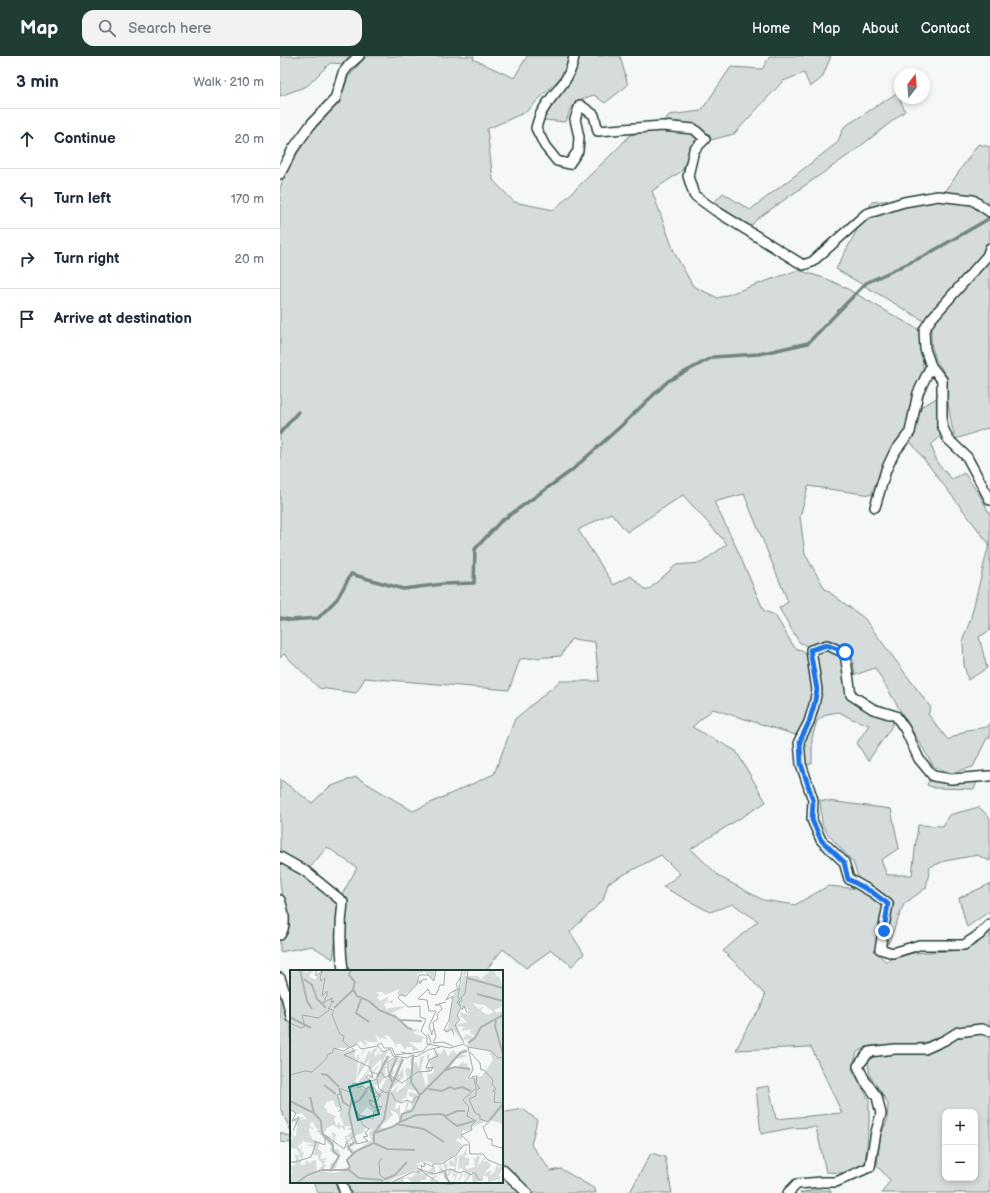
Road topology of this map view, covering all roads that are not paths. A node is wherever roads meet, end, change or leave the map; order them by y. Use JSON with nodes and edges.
{"nodes":[{"id":1,"x":359,"y":56,"type":"edge"},
{"id":2,"x":574,"y":56,"type":"edge"},
{"id":3,"x":280,"y":174,"type":"edge"},
{"id":4,"x":990,"y":212,"type":"edge"},
{"id":5,"x":990,"y":248,"type":"edge"},
{"id":6,"x":932,"y":366,"type":"junction"},
{"id":7,"x":990,"y":500,"type":"edge"},
{"id":8,"x":875,"y":507,"type":"dead end"},
{"id":9,"x":990,"y":776,"type":"edge"},
{"id":10,"x":280,"y":857,"type":"edge"},
{"id":11,"x":280,"y":900,"type":"edge"},
{"id":12,"x":990,"y":924,"type":"edge"},
{"id":13,"x":280,"y":935,"type":"edge"},
{"id":14,"x":343,"y":970,"type":"edge"},
{"id":15,"x":280,"y":978,"type":"edge"},
{"id":16,"x":290,"y":1012,"type":"edge"},
{"id":17,"x":990,"y":1031,"type":"edge"},
{"id":18,"x":503,"y":1170,"type":"edge"},
{"id":19,"x":341,"y":1183,"type":"edge"},
{"id":20,"x":344,"y":1193,"type":"edge"},
{"id":21,"x":527,"y":1193,"type":"edge"},
{"id":22,"x":788,"y":1193,"type":"edge"}],
"edges":[{"from":1,"to":3,"type":"street"},
{"from":2,"to":4,"type":"street"},
{"from":5,"to":6,"type":"street"},
{"from":6,"to":7,"type":"street"},
{"from":6,"to":8,"type":"street"},
{"from":9,"to":12,"type":"street"},
{"from":10,"to":14,"type":"street"},
{"from":11,"to":13,"type":"street"},
{"from":15,"to":16,"type":"street"},
{"from":17,"to":22,"type":"street"},
{"from":18,"to":21,"type":"street"},
{"from":19,"to":20,"type":"street"}]}
